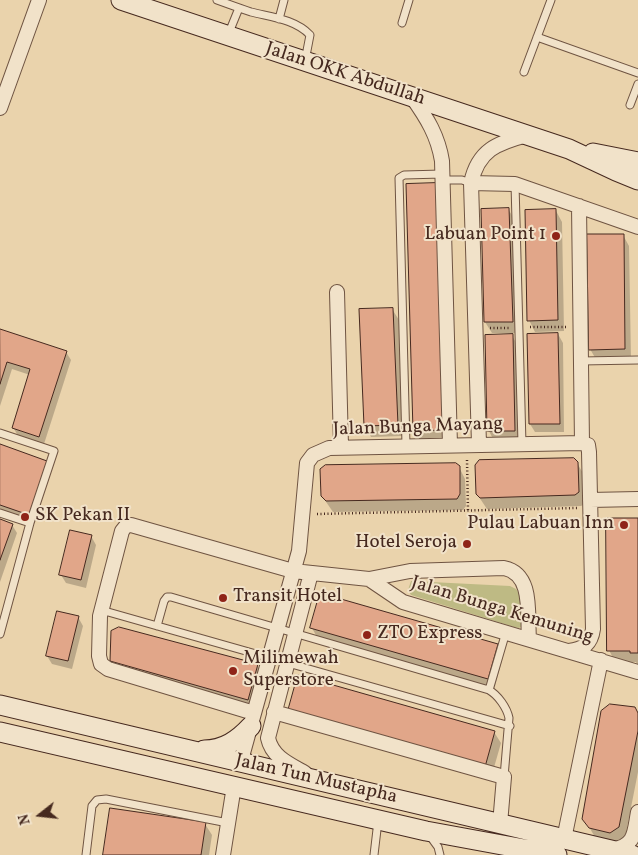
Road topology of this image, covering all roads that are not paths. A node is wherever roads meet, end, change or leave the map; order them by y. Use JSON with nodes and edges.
{"nodes":[{"id":1,"x":39,"y":0,"type":"edge"},
{"id":2,"x":121,"y":0,"type":"edge"},
{"id":3,"x":217,"y":0,"type":"edge"},
{"id":4,"x":284,"y":0,"type":"edge"},
{"id":5,"x":409,"y":0,"type":"edge"},
{"id":6,"x":551,"y":0,"type":"edge"},
{"id":7,"x":239,"y":8,"type":"junction"},
{"id":8,"x":279,"y":19,"type":"junction"},
{"id":9,"x":402,"y":23,"type":"dead end"},
{"id":10,"x":228,"y":36,"type":"junction"},
{"id":11,"x":537,"y":37,"type":"junction"},
{"id":12,"x":305,"y":61,"type":"junction"},
{"id":13,"x":524,"y":72,"type":"dead end"},
{"id":14,"x":638,"y":73,"type":"edge"},
{"id":15,"x":4,"y":81,"type":"edge"},
{"id":16,"x":638,"y":84,"type":"edge"},
{"id":17,"x":412,"y":97,"type":"junction"},
{"id":18,"x":630,"y":105,"type":"dead end"},
{"id":19,"x":0,"y":108,"type":"edge"},
{"id":20,"x":526,"y":135,"type":"junction"},
{"id":21,"x":569,"y":149,"type":"junction"},
{"id":22,"x":638,"y":162,"type":"edge"},
{"id":23,"x":442,"y":177,"type":"junction"},
{"id":24,"x":638,"y":180,"type":"edge"},
{"id":25,"x":471,"y":183,"type":"junction"},
{"id":26,"x":515,"y":184,"type":"junction"},
{"id":27,"x":579,"y":206,"type":"junction"},
{"id":28,"x":638,"y":227,"type":"edge"},
{"id":29,"x":337,"y":292,"type":"dead end"},
{"id":30,"x":581,"y":360,"type":"junction"},
{"id":31,"x":638,"y":360,"type":"edge"},
{"id":32,"x":0,"y":433,"type":"edge"},
{"id":33,"x":582,"y":443,"type":"junction"},
{"id":34,"x":473,"y":444,"type":"junction"},
{"id":35,"x":522,"y":444,"type":"junction"},
{"id":36,"x":406,"y":445,"type":"junction"},
{"id":37,"x":450,"y":445,"type":"junction"},
{"id":38,"x":341,"y":446,"type":"junction"},
{"id":39,"x":638,"y":499,"type":"edge"},
{"id":40,"x":590,"y":504,"type":"junction"},
{"id":41,"x":0,"y":513,"type":"edge"},
{"id":42,"x":30,"y":523,"type":"junction"},
{"id":43,"x":294,"y":571,"type":"junction"},
{"id":44,"x":311,"y":572,"type":"junction"},
{"id":45,"x":369,"y":579,"type":"junction"},
{"id":46,"x":101,"y":610,"type":"junction"},
{"id":47,"x":157,"y":626,"type":"junction"},
{"id":48,"x":278,"y":628,"type":"junction"},
{"id":49,"x":506,"y":632,"type":"junction"},
{"id":50,"x":295,"y":633,"type":"junction"},
{"id":51,"x":0,"y":634,"type":"edge"},
{"id":52,"x":529,"y":639,"type":"junction"},
{"id":53,"x":568,"y":651,"type":"junction"},
{"id":54,"x":269,"y":658,"type":"junction"},
{"id":55,"x":601,"y":660,"type":"junction"},
{"id":56,"x":287,"y":663,"type":"junction"},
{"id":57,"x":638,"y":672,"type":"edge"},
{"id":58,"x":489,"y":690,"type":"junction"},
{"id":59,"x":0,"y":705,"type":"edge"},
{"id":60,"x":274,"y":712,"type":"junction"},
{"id":61,"x":252,"y":719,"type":"junction"},
{"id":62,"x":510,"y":726,"type":"junction"},
{"id":63,"x":0,"y":732,"type":"edge"},
{"id":64,"x":188,"y":749,"type":"junction"},
{"id":65,"x":243,"y":762,"type":"junction"},
{"id":66,"x":504,"y":778,"type":"junction"},
{"id":67,"x":315,"y":780,"type":"junction"},
{"id":68,"x":234,"y":786,"type":"junction"},
{"id":69,"x":286,"y":798,"type":"junction"},
{"id":70,"x":638,"y":812,"type":"edge"},
{"id":71,"x":378,"y":820,"type":"junction"},
{"id":72,"x":228,"y":823,"type":"junction"},
{"id":73,"x":500,"y":824,"type":"junction"},
{"id":74,"x":426,"y":831,"type":"junction"},
{"id":75,"x":636,"y":834,"type":"edge"},
{"id":76,"x":560,"y":847,"type":"edge"},
{"id":77,"x":612,"y":850,"type":"junction"},
{"id":78,"x":86,"y":855,"type":"edge"},
{"id":79,"x":223,"y":855,"type":"edge"},
{"id":80,"x":374,"y":855,"type":"edge"},
{"id":81,"x":440,"y":855,"type":"edge"},
{"id":82,"x":632,"y":855,"type":"edge"}],
"edges":[{"from":1,"to":15,"type":"street"},
{"from":2,"to":10,"type":"main road","name":"Jalan OKK Abdullah"},
{"from":3,"to":7,"type":"lane"},
{"from":4,"to":8,"type":"lane"},
{"from":5,"to":9,"type":"lane"},
{"from":6,"to":11,"type":"lane"},
{"from":7,"to":8,"type":"lane"},
{"from":7,"to":10,"type":"lane"},
{"from":8,"to":12,"type":"lane"},
{"from":10,"to":12,"type":"main road","name":"Jalan OKK Abdullah"},
{"from":11,"to":13,"type":"lane"},
{"from":11,"to":14,"type":"lane"},
{"from":12,"to":17,"type":"main road","name":"Jalan OKK Abdullah"},
{"from":15,"to":19,"type":"street"},
{"from":16,"to":18,"type":"lane"},
{"from":17,"to":20,"type":"main road","name":"Jalan OKK Abdullah"},
{"from":17,"to":23,"type":"street"},
{"from":20,"to":21,"type":"main road","name":"Jalan OKK Abdullah"},
{"from":20,"to":25,"type":"street"},
{"from":21,"to":22,"type":"main road","name":"Jalan OKK Abdullah"},
{"from":21,"to":24,"type":"main road","name":"Jalan OKK Abdullah"},
{"from":23,"to":25,"type":"lane"},
{"from":23,"to":36,"type":"lane"},
{"from":23,"to":37,"type":"street"},
{"from":25,"to":26,"type":"street"},
{"from":25,"to":34,"type":"street"},
{"from":26,"to":27,"type":"street"},
{"from":26,"to":35,"type":"lane"},
{"from":27,"to":28,"type":"street"},
{"from":27,"to":30,"type":"street"},
{"from":29,"to":38,"type":"street"},
{"from":30,"to":31,"type":"lane"},
{"from":30,"to":33,"type":"street"},
{"from":32,"to":42,"type":"lane"},
{"from":33,"to":35,"type":"street","name":"Jalan Bunga Mayang"},
{"from":33,"to":40,"type":"street"},
{"from":34,"to":35,"type":"street","name":"Jalan Bunga Mayang"},
{"from":34,"to":37,"type":"street","name":"Jalan Bunga Mayang"},
{"from":36,"to":37,"type":"street","name":"Jalan Bunga Mayang"},
{"from":36,"to":38,"type":"street","name":"Jalan Bunga Mayang"},
{"from":38,"to":43,"type":"street","name":"Jalan Bunga Mayang"},
{"from":39,"to":40,"type":"street"},
{"from":40,"to":53,"type":"street"},
{"from":41,"to":42,"type":"lane"},
{"from":42,"to":51,"type":"lane"},
{"from":43,"to":44,"type":"street","name":"Jalan Bunga Kemuning"},
{"from":43,"to":46,"type":"street","name":"Jalan Bunga Kemuning"},
{"from":43,"to":48,"type":"street","name":"Jalan Bunga Mayang"},
{"from":44,"to":45,"type":"street","name":"Jalan Bunga Kemuning"},
{"from":44,"to":50,"type":"street"},
{"from":45,"to":49,"type":"street","name":"Jalan Bunga Kemuning"},
{"from":45,"to":52,"type":"street"},
{"from":46,"to":47,"type":"lane"},
{"from":46,"to":61,"type":"street"},
{"from":47,"to":48,"type":"lane"},
{"from":47,"to":54,"type":"lane"},
{"from":48,"to":50,"type":"lane"},
{"from":48,"to":54,"type":"street","name":"Jalan Bunga Mayang"},
{"from":49,"to":52,"type":"street","name":"Jalan Bunga Kemuning"},
{"from":49,"to":58,"type":"lane"},
{"from":50,"to":56,"type":"street"},
{"from":50,"to":58,"type":"lane"},
{"from":52,"to":53,"type":"street","name":"Jalan Bunga Kemuning"},
{"from":53,"to":55,"type":"street","name":"Jalan Bunga Kemuning"},
{"from":54,"to":56,"type":"lane"},
{"from":54,"to":61,"type":"street","name":"Jalan Bunga Mayang"},
{"from":55,"to":57,"type":"street","name":"Jalan Bunga Kemuning"},
{"from":55,"to":76,"type":"street"},
{"from":56,"to":60,"type":"street"},
{"from":56,"to":62,"type":"lane"},
{"from":58,"to":62,"type":"lane"},
{"from":59,"to":64,"type":"main road","name":"Jalan Tun Mustapha"},
{"from":60,"to":66,"type":"street"},
{"from":60,"to":67,"type":"street"},
{"from":61,"to":64,"type":"main road"},
{"from":61,"to":65,"type":"street","name":"Jalan Bunga Mayang"},
{"from":62,"to":66,"type":"lane"},
{"from":63,"to":68,"type":"main road","name":"Jalan Tun Mustapha"},
{"from":64,"to":65,"type":"main road","name":"Jalan Tun Mustapha"},
{"from":65,"to":67,"type":"main road","name":"Jalan Tun Mustapha"},
{"from":65,"to":69,"type":"main road"},
{"from":66,"to":73,"type":"street"},
{"from":67,"to":73,"type":"main road","name":"Jalan Tun Mustapha"},
{"from":68,"to":69,"type":"main road","name":"Jalan Tun Mustapha"},
{"from":68,"to":72,"type":"street"},
{"from":69,"to":71,"type":"main road","name":"Jalan Tun Mustapha"},
{"from":70,"to":75,"type":"street"},
{"from":71,"to":74,"type":"main road","name":"Jalan Tun Mustapha"},
{"from":71,"to":80,"type":"lane"},
{"from":72,"to":78,"type":"lane"},
{"from":72,"to":79,"type":"street"},
{"from":73,"to":76,"type":"main road","name":"Jalan Tun Mustapha"},
{"from":74,"to":76,"type":"main road","name":"Jalan Tun Mustapha"},
{"from":74,"to":81,"type":"lane"},
{"from":75,"to":77,"type":"street"},
{"from":76,"to":77,"type":"main road","name":"Jalan Tun Mustapha"},
{"from":77,"to":82,"type":"main road","name":"Jalan Tun Mustapha"}]}
